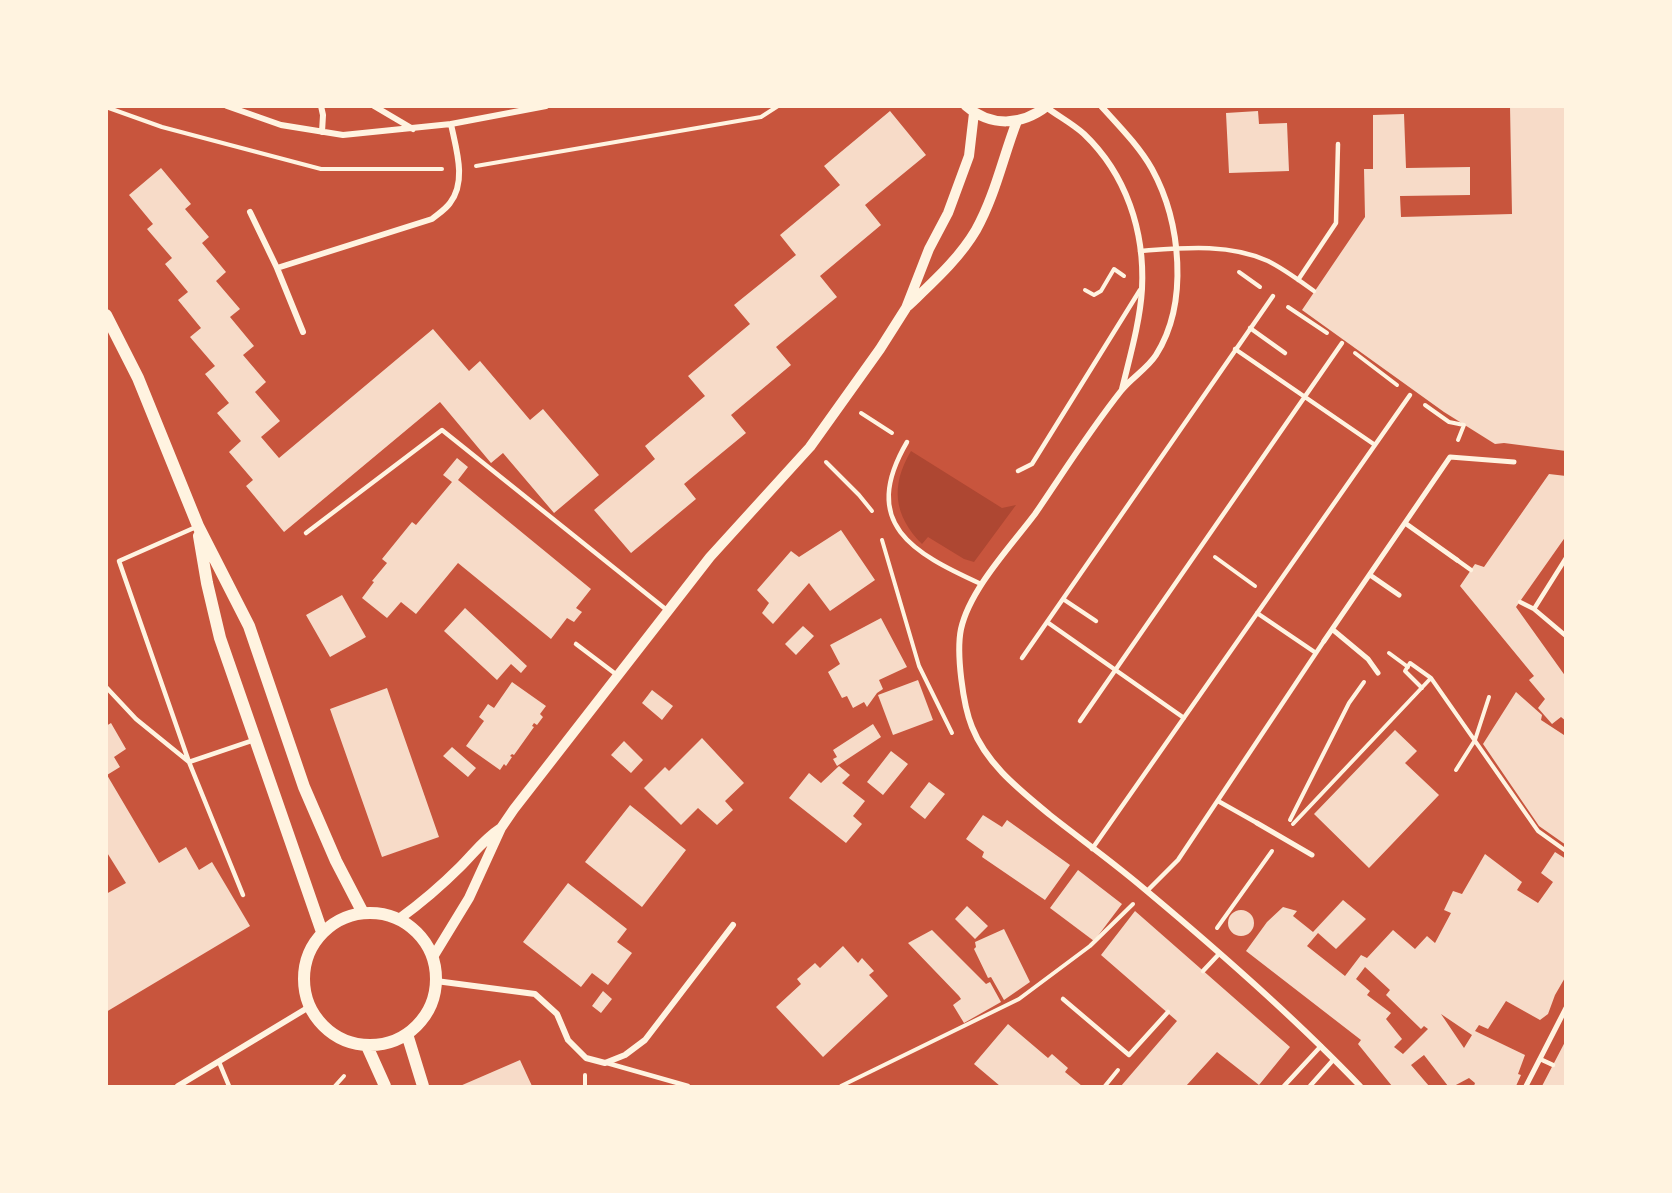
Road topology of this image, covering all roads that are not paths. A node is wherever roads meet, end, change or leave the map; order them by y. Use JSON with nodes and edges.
{"nodes":[{"id":1,"x":227,"y":106,"type":"edge"},
{"id":2,"x":321,"y":106,"type":"edge"},
{"id":3,"x":374,"y":106,"type":"edge"},
{"id":4,"x":546,"y":106,"type":"edge"},
{"id":5,"x":1101,"y":106,"type":"edge"},
{"id":6,"x":1046,"y":107,"type":"edge"},
{"id":7,"x":970,"y":110,"type":"edge"},
{"id":8,"x":1017,"y":121,"type":"junction"},
{"id":9,"x":451,"y":124,"type":"junction"},
{"id":10,"x":413,"y":129,"type":"junction"},
{"id":11,"x":322,"y":132,"type":"junction"},
{"id":12,"x":1338,"y":144,"type":"dead end"},
{"id":13,"x":250,"y":212,"type":"dead end"},
{"id":14,"x":1176,"y":249,"type":"junction"},
{"id":15,"x":1140,"y":251,"type":"junction"},
{"id":16,"x":277,"y":268,"type":"junction"},
{"id":17,"x":1298,"y":280,"type":"junction"},
{"id":18,"x":1142,"y":288,"type":"junction"},
{"id":19,"x":1314,"y":291,"type":"dead end"},
{"id":20,"x":1273,"y":296,"type":"dead end"},
{"id":21,"x":906,"y":308,"type":"junction"},
{"id":22,"x":106,"y":315,"type":"edge"},
{"id":23,"x":1250,"y":328,"type":"junction"},
{"id":24,"x":303,"y":332,"type":"dead end"},
{"id":25,"x":1342,"y":343,"type":"road end"},
{"id":26,"x":1235,"y":349,"type":"junction"},
{"id":27,"x":1285,"y":353,"type":"dead end"},
{"id":28,"x":1122,"y":389,"type":"junction"},
{"id":29,"x":1410,"y":394,"type":"road end"},
{"id":30,"x":1304,"y":397,"type":"junction"},
{"id":31,"x":907,"y":442,"type":"road end"},
{"id":32,"x":1375,"y":445,"type":"junction"},
{"id":33,"x":1514,"y":462,"type":"dead end"},
{"id":34,"x":1018,"y":471,"type":"dead end"},
{"id":35,"x":1405,"y":523,"type":"junction"},
{"id":36,"x":198,"y":526,"type":"junction"},
{"id":37,"x":306,"y":533,"type":"dead end"},
{"id":38,"x":1566,"y":558,"type":"edge"},
{"id":39,"x":1457,"y":560,"type":"joint"},
{"id":40,"x":1471,"y":570,"type":"dead end"},
{"id":41,"x":1370,"y":575,"type":"junction"},
{"id":42,"x":981,"y":584,"type":"junction"},
{"id":43,"x":1399,"y":595,"type":"dead end"},
{"id":44,"x":1064,"y":599,"type":"junction"},
{"id":45,"x":1520,"y":602,"type":"dead end"},
{"id":46,"x":1534,"y":609,"type":"junction"},
{"id":47,"x":668,"y":611,"type":"junction"},
{"id":48,"x":1257,"y":614,"type":"junction"},
{"id":49,"x":1096,"y":621,"type":"dead end"},
{"id":50,"x":1047,"y":622,"type":"junction"},
{"id":51,"x":1332,"y":629,"type":"junction"},
{"id":52,"x":1566,"y":636,"type":"edge"},
{"id":53,"x":1324,"y":641,"type":"joint"},
{"id":54,"x":576,"y":644,"type":"dead end"},
{"id":55,"x":1316,"y":653,"type":"junction"},
{"id":56,"x":1022,"y":658,"type":"dead end"},
{"id":57,"x":1116,"y":670,"type":"junction"},
{"id":58,"x":1378,"y":673,"type":"dead end"},
{"id":59,"x":617,"y":675,"type":"junction"},
{"id":60,"x":106,"y":687,"type":"edge"},
{"id":61,"x":1184,"y":717,"type":"junction"},
{"id":62,"x":1080,"y":722,"type":"dead end"},
{"id":63,"x":257,"y":739,"type":"junction"},
{"id":64,"x":189,"y":762,"type":"junction"},
{"id":65,"x":1218,"y":801,"type":"junction"},
{"id":66,"x":1257,"y":823,"type":"joint"},
{"id":67,"x":501,"y":828,"type":"junction"},
{"id":68,"x":1092,"y":849,"type":"junction"},
{"id":69,"x":1312,"y":855,"type":"dead end"},
{"id":70,"x":1147,"y":891,"type":"junction"},
{"id":71,"x":243,"y":895,"type":"dead end"},
{"id":72,"x":363,"y":913,"type":"junction"},
{"id":73,"x":399,"y":919,"type":"junction"},
{"id":74,"x":733,"y":926,"type":"dead end"},
{"id":75,"x":322,"y":932,"type":"junction"},
{"id":76,"x":1219,"y":954,"type":"junction"},
{"id":77,"x":433,"y":957,"type":"junction"},
{"id":78,"x":1203,"y":971,"type":"dead end"},
{"id":79,"x":436,"y":981,"type":"junction"},
{"id":80,"x":1063,"y":999,"type":"dead end"},
{"id":81,"x":309,"y":1007,"type":"junction"},
{"id":82,"x":1566,"y":1008,"type":"edge"},
{"id":83,"x":1168,"y":1012,"type":"dead end"},
{"id":84,"x":407,"y":1034,"type":"junction"},
{"id":85,"x":367,"y":1046,"type":"junction"},
{"id":86,"x":1321,"y":1046,"type":"junction"},
{"id":87,"x":1334,"y":1059,"type":"junction"},
{"id":88,"x":1540,"y":1059,"type":"junction"},
{"id":89,"x":219,"y":1062,"type":"junction"},
{"id":90,"x":605,"y":1062,"type":"junction"},
{"id":91,"x":1553,"y":1065,"type":"dead end"},
{"id":92,"x":178,"y":1086,"type":"edge"},
{"id":93,"x":229,"y":1086,"type":"edge"},
{"id":94,"x":385,"y":1086,"type":"edge"},
{"id":95,"x":423,"y":1086,"type":"edge"},
{"id":96,"x":688,"y":1086,"type":"edge"},
{"id":97,"x":1284,"y":1086,"type":"edge"},
{"id":98,"x":1310,"y":1086,"type":"edge"},
{"id":99,"x":1360,"y":1086,"type":"edge"},
{"id":100,"x":1526,"y":1086,"type":"edge"}],
"edges":[{"from":1,"to":11,"type":"street"},
{"from":2,"to":11,"type":"street"},
{"from":3,"to":10,"type":"street"},
{"from":4,"to":9,"type":"street"},
{"from":5,"to":14,"type":"street"},
{"from":6,"to":8,"type":"street"},
{"from":6,"to":15,"type":"street"},
{"from":7,"to":8,"type":"street"},
{"from":7,"to":21,"type":"street"},
{"from":8,"to":21,"type":"street"},
{"from":9,"to":10,"type":"street"},
{"from":9,"to":16,"type":"street"},
{"from":10,"to":11,"type":"street"},
{"from":12,"to":17,"type":"lane"},
{"from":13,"to":16,"type":"street"},
{"from":14,"to":15,"type":"lane"},
{"from":14,"to":17,"type":"lane"},
{"from":14,"to":28,"type":"street"},
{"from":15,"to":18,"type":"street"},
{"from":16,"to":24,"type":"street"},
{"from":17,"to":19,"type":"lane"},
{"from":18,"to":28,"type":"street"},
{"from":18,"to":34,"type":"lane"},
{"from":20,"to":23,"type":"lane"},
{"from":21,"to":47,"type":"street"},
{"from":22,"to":36,"type":"main road"},
{"from":23,"to":26,"type":"lane"},
{"from":23,"to":27,"type":"lane"},
{"from":25,"to":30,"type":"lane"},
{"from":26,"to":30,"type":"lane"},
{"from":26,"to":44,"type":"lane"},
{"from":28,"to":42,"type":"street"},
{"from":29,"to":32,"type":"lane"},
{"from":30,"to":32,"type":"lane"},
{"from":30,"to":57,"type":"lane"},
{"from":31,"to":42,"type":"lane"},
{"from":32,"to":48,"type":"lane"},
{"from":33,"to":35,"type":"street"},
{"from":35,"to":39,"type":"street"},
{"from":35,"to":41,"type":"street"},
{"from":36,"to":63,"type":"main road"},
{"from":36,"to":64,"type":"lane"},
{"from":36,"to":72,"type":"main road"},
{"from":37,"to":47,"type":"lane"},
{"from":38,"to":46,"type":"lane"},
{"from":39,"to":40,"type":"lane"},
{"from":41,"to":43,"type":"street"},
{"from":41,"to":51,"type":"street"},
{"from":42,"to":68,"type":"street"},
{"from":44,"to":49,"type":"lane"},
{"from":44,"to":50,"type":"lane"},
{"from":45,"to":46,"type":"lane"},
{"from":46,"to":52,"type":"lane"},
{"from":47,"to":59,"type":"street"},
{"from":48,"to":55,"type":"lane"},
{"from":48,"to":61,"type":"lane"},
{"from":50,"to":56,"type":"lane"},
{"from":50,"to":57,"type":"lane"},
{"from":51,"to":53,"type":"street"},
{"from":51,"to":58,"type":"street"},
{"from":53,"to":55,"type":"lane"},
{"from":54,"to":59,"type":"lane"},
{"from":55,"to":65,"type":"lane"},
{"from":57,"to":61,"type":"lane"},
{"from":57,"to":62,"type":"lane"},
{"from":59,"to":67,"type":"street"},
{"from":60,"to":64,"type":"lane"},
{"from":61,"to":68,"type":"lane"},
{"from":63,"to":64,"type":"lane"},
{"from":63,"to":75,"type":"main road"},
{"from":64,"to":71,"type":"lane"},
{"from":65,"to":66,"type":"lane"},
{"from":65,"to":70,"type":"lane"},
{"from":66,"to":69,"type":"street"},
{"from":67,"to":73,"type":"street"},
{"from":67,"to":77,"type":"street"},
{"from":68,"to":70,"type":"street"},
{"from":70,"to":76,"type":"street"},
{"from":72,"to":73,"type":"main road"},
{"from":72,"to":75,"type":"main road"},
{"from":73,"to":77,"type":"main road"},
{"from":74,"to":90,"type":"street"},
{"from":75,"to":81,"type":"main road"},
{"from":76,"to":78,"type":"lane"},
{"from":76,"to":86,"type":"street"},
{"from":77,"to":79,"type":"main road"},
{"from":79,"to":84,"type":"main road"},
{"from":79,"to":90,"type":"street"},
{"from":80,"to":83,"type":"lane"},
{"from":81,"to":85,"type":"main road"},
{"from":81,"to":89,"type":"street"},
{"from":82,"to":88,"type":"street"},
{"from":84,"to":85,"type":"main road"},
{"from":84,"to":95,"type":"main road"},
{"from":85,"to":94,"type":"main road"},
{"from":86,"to":87,"type":"street"},
{"from":86,"to":97,"type":"lane"},
{"from":87,"to":98,"type":"lane"},
{"from":87,"to":99,"type":"street"},
{"from":88,"to":91,"type":"lane"},
{"from":88,"to":100,"type":"street"},
{"from":89,"to":92,"type":"street"},
{"from":89,"to":93,"type":"lane"},
{"from":90,"to":96,"type":"lane"}]}
